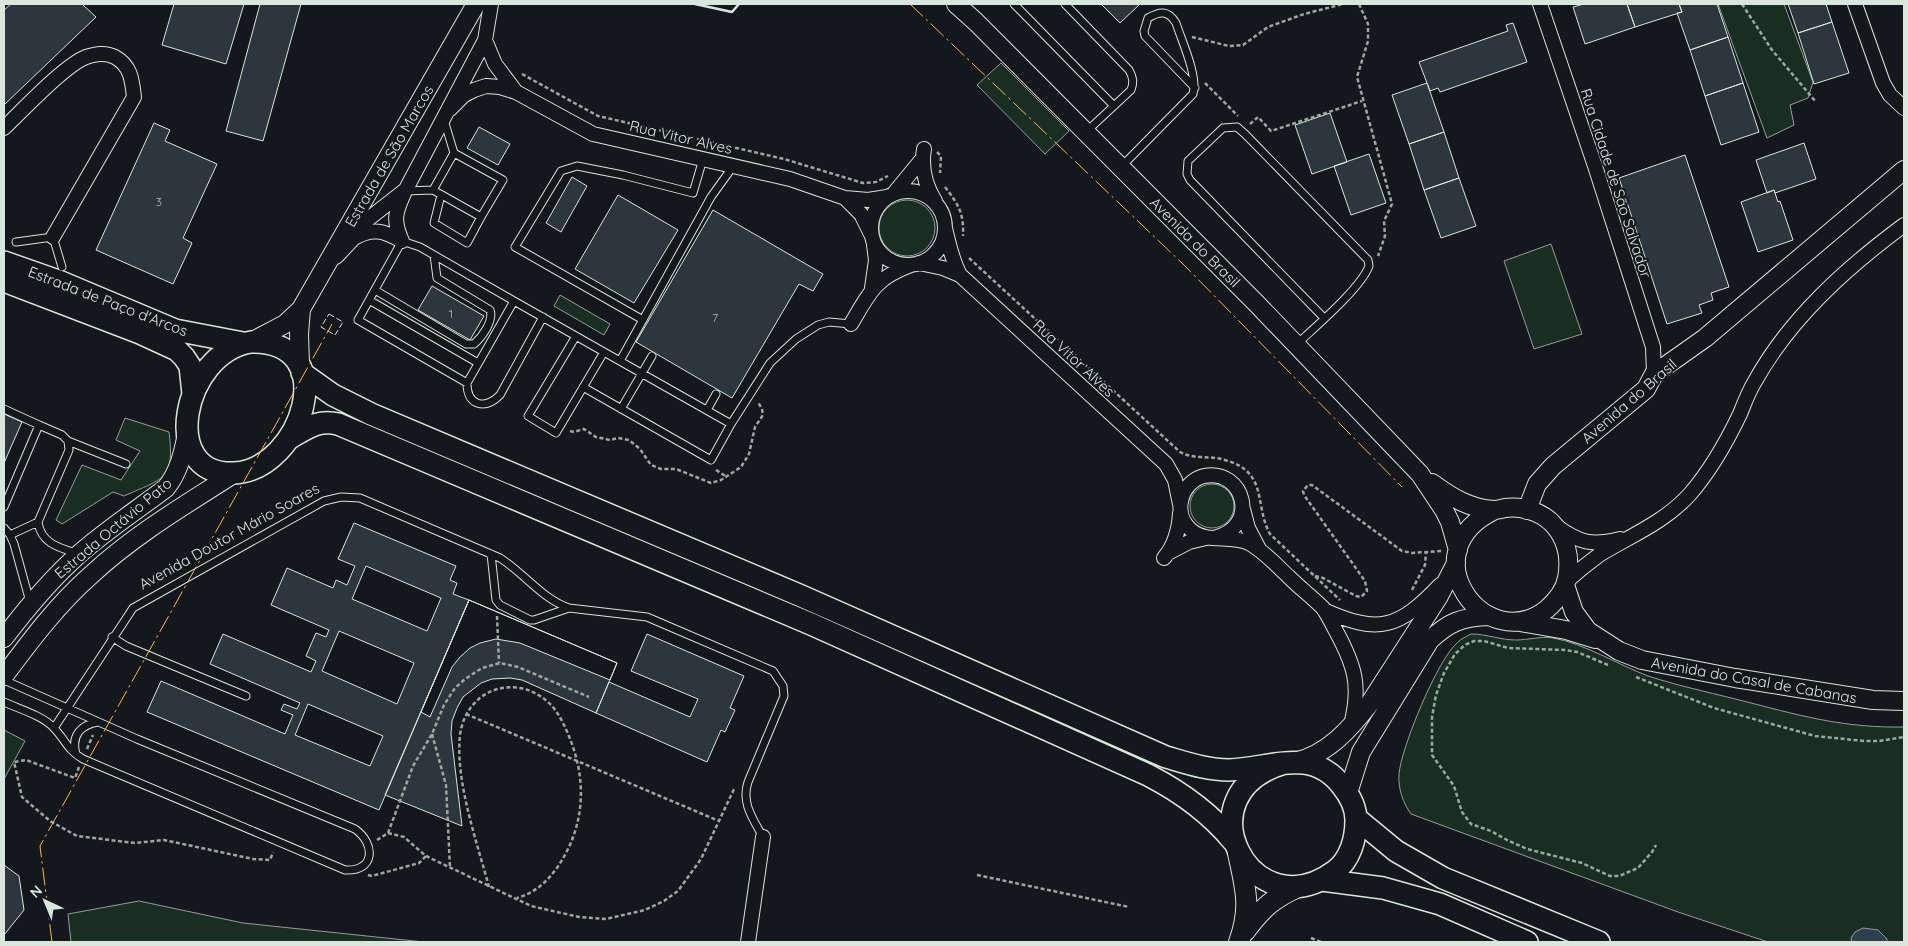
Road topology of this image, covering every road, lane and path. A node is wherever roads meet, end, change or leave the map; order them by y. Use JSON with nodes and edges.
{"nodes":[{"id":1,"x":476,"y":4,"type":"edge"},
{"id":2,"x":491,"y":4,"type":"edge"},
{"id":3,"x":1014,"y":4,"type":"edge"},
{"id":4,"x":1065,"y":4,"type":"edge"},
{"id":5,"x":1342,"y":4,"type":"edge"},
{"id":6,"x":1360,"y":4,"type":"edge"},
{"id":7,"x":1540,"y":4,"type":"edge"},
{"id":8,"x":1742,"y":4,"type":"edge"},
{"id":9,"x":1855,"y":4,"type":"edge"},
{"id":10,"x":962,"y":7,"type":"edge"},
{"id":11,"x":1195,"y":38,"type":"dead end"},
{"id":12,"x":485,"y":40,"type":"junction"},
{"id":13,"x":1191,"y":69,"type":"junction"},
{"id":14,"x":1195,"y":88,"type":"junction"},
{"id":15,"x":516,"y":92,"type":"junction"},
{"id":16,"x":1362,"y":101,"type":"junction"},
{"id":17,"x":1816,"y":102,"type":"dead end"},
{"id":18,"x":1114,"y":106,"type":"junction"},
{"id":19,"x":1904,"y":108,"type":"edge"},
{"id":20,"x":447,"y":114,"type":"junction"},
{"id":21,"x":1248,"y":125,"type":"junction"},
{"id":22,"x":4,"y":128,"type":"edge"},
{"id":23,"x":1242,"y":131,"type":"junction"},
{"id":24,"x":1086,"y":132,"type":"junction"},
{"id":25,"x":454,"y":153,"type":"junction"},
{"id":26,"x":703,"y":158,"type":"junction"},
{"id":27,"x":734,"y":165,"type":"junction"},
{"id":28,"x":1121,"y":168,"type":"junction"},
{"id":29,"x":1904,"y":170,"type":"edge"},
{"id":30,"x":405,"y":190,"type":"junction"},
{"id":31,"x":433,"y":190,"type":"junction"},
{"id":32,"x":441,"y":195,"type":"junction"},
{"id":33,"x":891,"y":195,"type":"junction"},
{"id":34,"x":845,"y":198,"type":"junction"},
{"id":35,"x":936,"y":203,"type":"junction"},
{"id":36,"x":482,"y":217,"type":"junction"},
{"id":37,"x":1904,"y":225,"type":"edge"},
{"id":38,"x":946,"y":228,"type":"junction"},
{"id":39,"x":53,"y":237,"type":"junction"},
{"id":40,"x":353,"y":239,"type":"junction"},
{"id":41,"x":873,"y":240,"type":"junction"},
{"id":42,"x":402,"y":241,"type":"junction"},
{"id":43,"x":16,"y":242,"type":"dead end"},
{"id":44,"x":434,"y":255,"type":"junction"},
{"id":45,"x":1368,"y":260,"type":"junction"},
{"id":46,"x":4,"y":262,"type":"edge"},
{"id":47,"x":915,"y":264,"type":"junction"},
{"id":48,"x":62,"y":267,"type":"dead end"},
{"id":49,"x":324,"y":269,"type":"junction"},
{"id":50,"x":960,"y":275,"type":"junction"},
{"id":51,"x":4,"y":281,"type":"edge"},
{"id":52,"x":872,"y":288,"type":"junction"},
{"id":53,"x":375,"y":290,"type":"junction"},
{"id":54,"x":369,"y":300,"type":"junction"},
{"id":55,"x":514,"y":301,"type":"junction"},
{"id":56,"x":301,"y":308,"type":"junction"},
{"id":57,"x":543,"y":317,"type":"junction"},
{"id":58,"x":1324,"y":318,"type":"junction"},
{"id":59,"x":643,"y":320,"type":"junction"},
{"id":60,"x":851,"y":324,"type":"joint"},
{"id":61,"x":576,"y":336,"type":"junction"},
{"id":62,"x":247,"y":343,"type":"junction"},
{"id":63,"x":1296,"y":344,"type":"junction"},
{"id":64,"x":604,"y":352,"type":"junction"},
{"id":65,"x":652,"y":356,"type":"dead end"},
{"id":66,"x":620,"y":361,"type":"junction"},
{"id":67,"x":478,"y":363,"type":"junction"},
{"id":68,"x":301,"y":369,"type":"junction"},
{"id":69,"x":642,"y":373,"type":"junction"},
{"id":70,"x":1654,"y":374,"type":"junction"},
{"id":71,"x":467,"y":383,"type":"junction"},
{"id":72,"x":583,"y":387,"type":"junction"},
{"id":73,"x":193,"y":394,"type":"junction"},
{"id":74,"x":716,"y":394,"type":"dead end"},
{"id":75,"x":4,"y":409,"type":"edge"},
{"id":76,"x":621,"y":409,"type":"junction"},
{"id":77,"x":707,"y":410,"type":"junction"},
{"id":78,"x":732,"y":424,"type":"junction"},
{"id":79,"x":39,"y":425,"type":"junction"},
{"id":80,"x":187,"y":434,"type":"junction"},
{"id":81,"x":290,"y":438,"type":"junction"},
{"id":82,"x":68,"y":441,"type":"junction"},
{"id":83,"x":126,"y":464,"type":"dead end"},
{"id":84,"x":1166,"y":464,"type":"junction"},
{"id":85,"x":235,"y":473,"type":"junction"},
{"id":86,"x":1420,"y":474,"type":"junction"},
{"id":87,"x":1210,"y":476,"type":"junction"},
{"id":88,"x":1243,"y":505,"type":"junction"},
{"id":89,"x":4,"y":507,"type":"edge"},
{"id":90,"x":1180,"y":508,"type":"junction"},
{"id":91,"x":1495,"y":510,"type":"junction"},
{"id":92,"x":1528,"y":510,"type":"junction"},
{"id":93,"x":38,"y":522,"type":"junction"},
{"id":94,"x":1551,"y":523,"type":"junction"},
{"id":95,"x":4,"y":528,"type":"edge"},
{"id":96,"x":10,"y":535,"type":"junction"},
{"id":97,"x":1635,"y":535,"type":"junction"},
{"id":98,"x":1210,"y":538,"type":"junction"},
{"id":99,"x":1259,"y":549,"type":"junction"},
{"id":100,"x":79,"y":554,"type":"junction"},
{"id":101,"x":492,"y":554,"type":"junction"},
{"id":102,"x":1454,"y":563,"type":"junction"},
{"id":103,"x":1314,"y":576,"type":"dead end"},
{"id":104,"x":1566,"y":583,"type":"junction"},
{"id":105,"x":496,"y":600,"type":"junction"},
{"id":106,"x":31,"y":604,"type":"junction"},
{"id":107,"x":569,"y":608,"type":"junction"},
{"id":108,"x":1324,"y":610,"type":"junction"},
{"id":109,"x":1489,"y":616,"type":"junction"},
{"id":110,"x":1510,"y":621,"type":"junction"},
{"id":111,"x":4,"y":638,"type":"edge"},
{"id":112,"x":112,"y":638,"type":"junction"},
{"id":113,"x":1608,"y":644,"type":"junction"},
{"id":114,"x":500,"y":664,"type":"junction"},
{"id":115,"x":1612,"y":667,"type":"dead end"},
{"id":116,"x":1629,"y":674,"type":"dead end"},
{"id":117,"x":4,"y":678,"type":"edge"},
{"id":118,"x":246,"y":696,"type":"dead end"},
{"id":119,"x":589,"y":697,"type":"dead end"},
{"id":120,"x":1904,"y":701,"type":"edge"},
{"id":121,"x":4,"y":702,"type":"edge"},
{"id":122,"x":66,"y":708,"type":"junction"},
{"id":123,"x":466,"y":714,"type":"junction"},
{"id":124,"x":98,"y":722,"type":"junction"},
{"id":125,"x":1351,"y":726,"type":"junction"},
{"id":126,"x":54,"y":728,"type":"junction"},
{"id":127,"x":432,"y":734,"type":"junction"},
{"id":128,"x":1904,"y":738,"type":"edge"},
{"id":129,"x":76,"y":755,"type":"junction"},
{"id":130,"x":83,"y":759,"type":"junction"},
{"id":131,"x":578,"y":762,"type":"junction"},
{"id":132,"x":1290,"y":762,"type":"junction"},
{"id":133,"x":747,"y":787,"type":"junction"},
{"id":134,"x":1348,"y":793,"type":"junction"},
{"id":135,"x":1356,"y":818,"type":"junction"},
{"id":136,"x":719,"y":821,"type":"junction"},
{"id":137,"x":388,"y":833,"type":"junction"},
{"id":138,"x":763,"y":837,"type":"joint"},
{"id":139,"x":278,"y":841,"type":"junction"},
{"id":140,"x":369,"y":845,"type":"junction"},
{"id":141,"x":1656,"y":845,"type":"dead end"},
{"id":142,"x":1235,"y":847,"type":"junction"},
{"id":143,"x":426,"y":856,"type":"junction"},
{"id":144,"x":450,"y":868,"type":"junction"},
{"id":145,"x":354,"y":870,"type":"junction"},
{"id":146,"x":977,"y":876,"type":"dead end"},
{"id":147,"x":1322,"y":880,"type":"junction"},
{"id":148,"x":489,"y":886,"type":"junction"},
{"id":149,"x":1300,"y":886,"type":"junction"},
{"id":150,"x":518,"y":898,"type":"junction"},
{"id":151,"x":1129,"y":907,"type":"dead end"},
{"id":152,"x":1311,"y":938,"type":"dead end"},
{"id":153,"x":1241,"y":939,"type":"edge"},
{"id":154,"x":748,"y":942,"type":"edge"},
{"id":155,"x":1320,"y":942,"type":"edge"},
{"id":156,"x":1527,"y":942,"type":"edge"},
{"id":157,"x":1599,"y":942,"type":"edge"}],
"edges":[{"from":1,"to":49,"type":"street","name":"Estrada de São Marcos"},
{"from":2,"to":12,"type":"street","name":"Rua Vitor Alves"},
{"from":3,"to":18,"type":"lane"},
{"from":4,"to":18,"type":"lane"},
{"from":5,"to":11,"type":"path"},
{"from":6,"to":16,"type":"path"},
{"from":7,"to":70,"type":"street","name":"Rua Cidade de São Salvador"},
{"from":8,"to":17,"type":"path"},
{"from":9,"to":19,"type":"street"},
{"from":10,"to":24,"type":"street","name":"Avenida do Brasil"},
{"from":12,"to":15,"type":"street","name":"Rua Vitor Alves"},
{"from":12,"to":20,"type":"street","name":"Rua Vitor Alves"},
{"from":13,"to":14,"type":"lane"},
{"from":13,"to":14,"type":"lane"},
{"from":13,"to":21,"type":"path"},
{"from":14,"to":28,"type":"lane"},
{"from":15,"to":20,"type":"street","name":"Rua Vitor Alves"},
{"from":15,"to":26,"type":"street","name":"Rua Vitor Alves"},
{"from":16,"to":21,"type":"path"},
{"from":16,"to":45,"type":"path"},
{"from":18,"to":24,"type":"lane"},
{"from":20,"to":25,"type":"lane"},
{"from":20,"to":30,"type":"street","name":"Rua Vitor Alves"},
{"from":21,"to":23,"type":"path"},
{"from":22,"to":39,"type":"street"},
{"from":23,"to":45,"type":"lane"},
{"from":23,"to":58,"type":"lane"},
{"from":24,"to":28,"type":"street","name":"Avenida do Brasil"},
{"from":25,"to":31,"type":"lane"},
{"from":25,"to":36,"type":"lane"},
{"from":26,"to":27,"type":"street","name":"Rua Vitor Alves"},
{"from":26,"to":59,"type":"lane"},
{"from":27,"to":34,"type":"street","name":"Rua Vitor Alves"},
{"from":27,"to":59,"type":"lane"},
{"from":28,"to":63,"type":"street","name":"Avenida do Brasil"},
{"from":29,"to":70,"type":"street","name":"Avenida do Brasil"},
{"from":30,"to":31,"type":"lane"},
{"from":30,"to":40,"type":"street","name":"Rua Vitor Alves"},
{"from":30,"to":42,"type":"street","name":"Rua Vitor Alves"},
{"from":31,"to":32,"type":"lane"},
{"from":32,"to":36,"type":"lane"},
{"from":32,"to":36,"type":"lane"},
{"from":33,"to":34,"type":"street","name":"Rua Vitor Alves"},
{"from":33,"to":35,"type":"street","name":"Rua Vitor Alves"},
{"from":33,"to":35,"type":"street"},
{"from":33,"to":41,"type":"street"},
{"from":34,"to":41,"type":"street","name":"Rua Vitor Alves"},
{"from":35,"to":38,"type":"street","name":"Rua Vitor Alves"},
{"from":37,"to":97,"type":"street"},
{"from":38,"to":47,"type":"street"},
{"from":38,"to":50,"type":"street","name":"Rua Vitor Alves"},
{"from":39,"to":43,"type":"lane"},
{"from":39,"to":48,"type":"lane"},
{"from":40,"to":42,"type":"street","name":"Rua Vitor Alves"},
{"from":40,"to":49,"type":"street","name":"Rua Vitor Alves"},
{"from":41,"to":47,"type":"street","name":"Rua Vitor Alves"},
{"from":41,"to":52,"type":"street"},
{"from":42,"to":44,"type":"lane"},
{"from":42,"to":53,"type":"lane"},
{"from":44,"to":53,"type":"lane"},
{"from":44,"to":55,"type":"lane"},
{"from":45,"to":58,"type":"lane"},
{"from":46,"to":62,"type":"main road","name":"Estrada de Paço d'Arcos"},
{"from":47,"to":50,"type":"street","name":"Rua Vitor Alves"},
{"from":47,"to":52,"type":"street"},
{"from":49,"to":56,"type":"street","name":"Estrada de São Marcos"},
{"from":50,"to":84,"type":"street","name":"Rua Vitor Alves"},
{"from":51,"to":73,"type":"main road","name":"Estrada de Paço d'Arcos"},
{"from":52,"to":60,"type":"street"},
{"from":53,"to":54,"type":"lane"},
{"from":54,"to":67,"type":"lane"},
{"from":54,"to":71,"type":"lane"},
{"from":55,"to":57,"type":"lane"},
{"from":55,"to":67,"type":"lane"},
{"from":56,"to":62,"type":"street","name":"Estrada de São Marcos"},
{"from":56,"to":68,"type":"street","name":"Estrada de São Marcos"},
{"from":57,"to":61,"type":"lane"},
{"from":57,"to":71,"type":"lane"},
{"from":58,"to":63,"type":"lane"},
{"from":59,"to":66,"type":"lane"},
{"from":60,"to":78,"type":"lane"},
{"from":61,"to":64,"type":"lane"},
{"from":61,"to":72,"type":"lane"},
{"from":62,"to":68,"type":"main road"},
{"from":62,"to":73,"type":"main road"},
{"from":63,"to":86,"type":"street","name":"Avenida do Brasil"},
{"from":64,"to":66,"type":"lane"},
{"from":64,"to":72,"type":"lane"},
{"from":65,"to":69,"type":"lane"},
{"from":66,"to":69,"type":"lane"},
{"from":67,"to":71,"type":"lane"},
{"from":68,"to":81,"type":"main road"},
{"from":68,"to":132,"type":"main road"},
{"from":69,"to":76,"type":"lane"},
{"from":69,"to":77,"type":"lane"},
{"from":70,"to":92,"type":"street","name":"Avenida do Brasil"},
{"from":72,"to":76,"type":"lane"},
{"from":73,"to":80,"type":"main road"},
{"from":74,"to":77,"type":"lane"},
{"from":75,"to":79,"type":"lane"},
{"from":76,"to":78,"type":"lane"},
{"from":77,"to":78,"type":"lane"},
{"from":79,"to":82,"type":"lane"},
{"from":79,"to":89,"type":"lane"},
{"from":80,"to":85,"type":"main road"},
{"from":80,"to":100,"type":"street","name":"Estrada Octávio Pato"},
{"from":81,"to":85,"type":"main road"},
{"from":81,"to":142,"type":"main road"},
{"from":82,"to":83,"type":"lane"},
{"from":82,"to":93,"type":"lane"},
{"from":84,"to":87,"type":"street","name":"Rua Vitor Alves"},
{"from":84,"to":90,"type":"street","name":"Rua Vitor Alves"},
{"from":85,"to":117,"type":"street","name":"Estrada Octávio Pato"},
{"from":86,"to":91,"type":"street","name":"Avenida do Brasil"},
{"from":86,"to":102,"type":"street","name":"Avenida do Brasil"},
{"from":87,"to":88,"type":"street","name":"Rua Vitor Alves"},
{"from":87,"to":90,"type":"street"},
{"from":88,"to":98,"type":"street"},
{"from":88,"to":99,"type":"street","name":"Rua Vitor Alves"},
{"from":90,"to":98,"type":"street","name":"Rua Vitor Alves"},
{"from":90,"to":98,"type":"street"},
{"from":91,"to":92,"type":"street","name":"Avenida do Brasil"},
{"from":91,"to":102,"type":"street"},
{"from":92,"to":94,"type":"street"},
{"from":93,"to":96,"type":"lane"},
{"from":93,"to":100,"type":"lane"},
{"from":94,"to":97,"type":"street"},
{"from":94,"to":104,"type":"street"},
{"from":95,"to":96,"type":"lane"},
{"from":96,"to":106,"type":"lane"},
{"from":97,"to":104,"type":"street"},
{"from":98,"to":99,"type":"street","name":"Rua Vitor Alves"},
{"from":99,"to":108,"type":"street","name":"Rua Vitor Alves"},
{"from":100,"to":106,"type":"street","name":"Estrada Octávio Pato"},
{"from":101,"to":105,"type":"lane"},
{"from":101,"to":107,"type":"lane","name":"Avenida Doutor Mário Soares"},
{"from":101,"to":112,"type":"lane","name":"Avenida Doutor Mário Soares"},
{"from":102,"to":103,"type":"path"},
{"from":102,"to":108,"type":"street","name":"Rua Vitor Alves"},
{"from":102,"to":109,"type":"street"},
{"from":102,"to":125,"type":"street"},
{"from":104,"to":110,"type":"street"},
{"from":104,"to":113,"type":"street","name":"Avenida do Casal de Cabanas"},
{"from":105,"to":107,"type":"lane"},
{"from":105,"to":114,"type":"path"},
{"from":106,"to":111,"type":"street","name":"Estrada Octávio Pato"},
{"from":107,"to":133,"type":"lane","name":"Avenida Doutor Mário Soares"},
{"from":108,"to":125,"type":"street","name":"Rua Vitor Alves"},
{"from":109,"to":110,"type":"street"},
{"from":109,"to":134,"type":"street"},
{"from":110,"to":113,"type":"street","name":"Avenida do Casal de Cabanas"},
{"from":112,"to":118,"type":"lane"},
{"from":112,"to":122,"type":"lane","name":"Avenida Doutor Mário Soares"},
{"from":113,"to":120,"type":"street","name":"Avenida do Casal de Cabanas"},
{"from":114,"to":119,"type":"path"},
{"from":114,"to":127,"type":"path"},
{"from":115,"to":141,"type":"path"},
{"from":116,"to":128,"type":"path"},
{"from":117,"to":122,"type":"lane"},
{"from":121,"to":126,"type":"lane"},
{"from":122,"to":124,"type":"lane"},
{"from":122,"to":126,"type":"lane","name":"Avenida Doutor Mário Soares"},
{"from":123,"to":131,"type":"path"},
{"from":123,"to":131,"type":"path"},
{"from":123,"to":148,"type":"path"},
{"from":124,"to":129,"type":"lane"},
{"from":124,"to":130,"type":"path"},
{"from":124,"to":140,"type":"lane"},
{"from":125,"to":132,"type":"street"},
{"from":126,"to":129,"type":"lane"},
{"from":127,"to":137,"type":"path"},
{"from":127,"to":144,"type":"path"},
{"from":129,"to":130,"type":"lane"},
{"from":130,"to":139,"type":"lane"},
{"from":130,"to":139,"type":"path"},
{"from":131,"to":136,"type":"path"},
{"from":131,"to":150,"type":"path"},
{"from":132,"to":134,"type":"main road"},
{"from":132,"to":142,"type":"main road"},
{"from":133,"to":136,"type":"path"},
{"from":133,"to":138,"type":"lane"},
{"from":134,"to":135,"type":"main road"},
{"from":135,"to":147,"type":"main road"},
{"from":135,"to":157,"type":"main road"},
{"from":136,"to":150,"type":"path"},
{"from":137,"to":140,"type":"path"},
{"from":137,"to":143,"type":"path"},
{"from":138,"to":154,"type":"street"},
{"from":139,"to":145,"type":"lane"},
{"from":140,"to":145,"type":"lane"},
{"from":142,"to":149,"type":"main road"},
{"from":142,"to":153,"type":"main road"},
{"from":143,"to":144,"type":"path"},
{"from":143,"to":145,"type":"path"},
{"from":144,"to":148,"type":"path"},
{"from":146,"to":151,"type":"path"},
{"from":147,"to":149,"type":"main road"},
{"from":147,"to":156,"type":"main road"},
{"from":148,"to":150,"type":"path"},
{"from":149,"to":153,"type":"main road"},
{"from":152,"to":155,"type":"path"}]}
